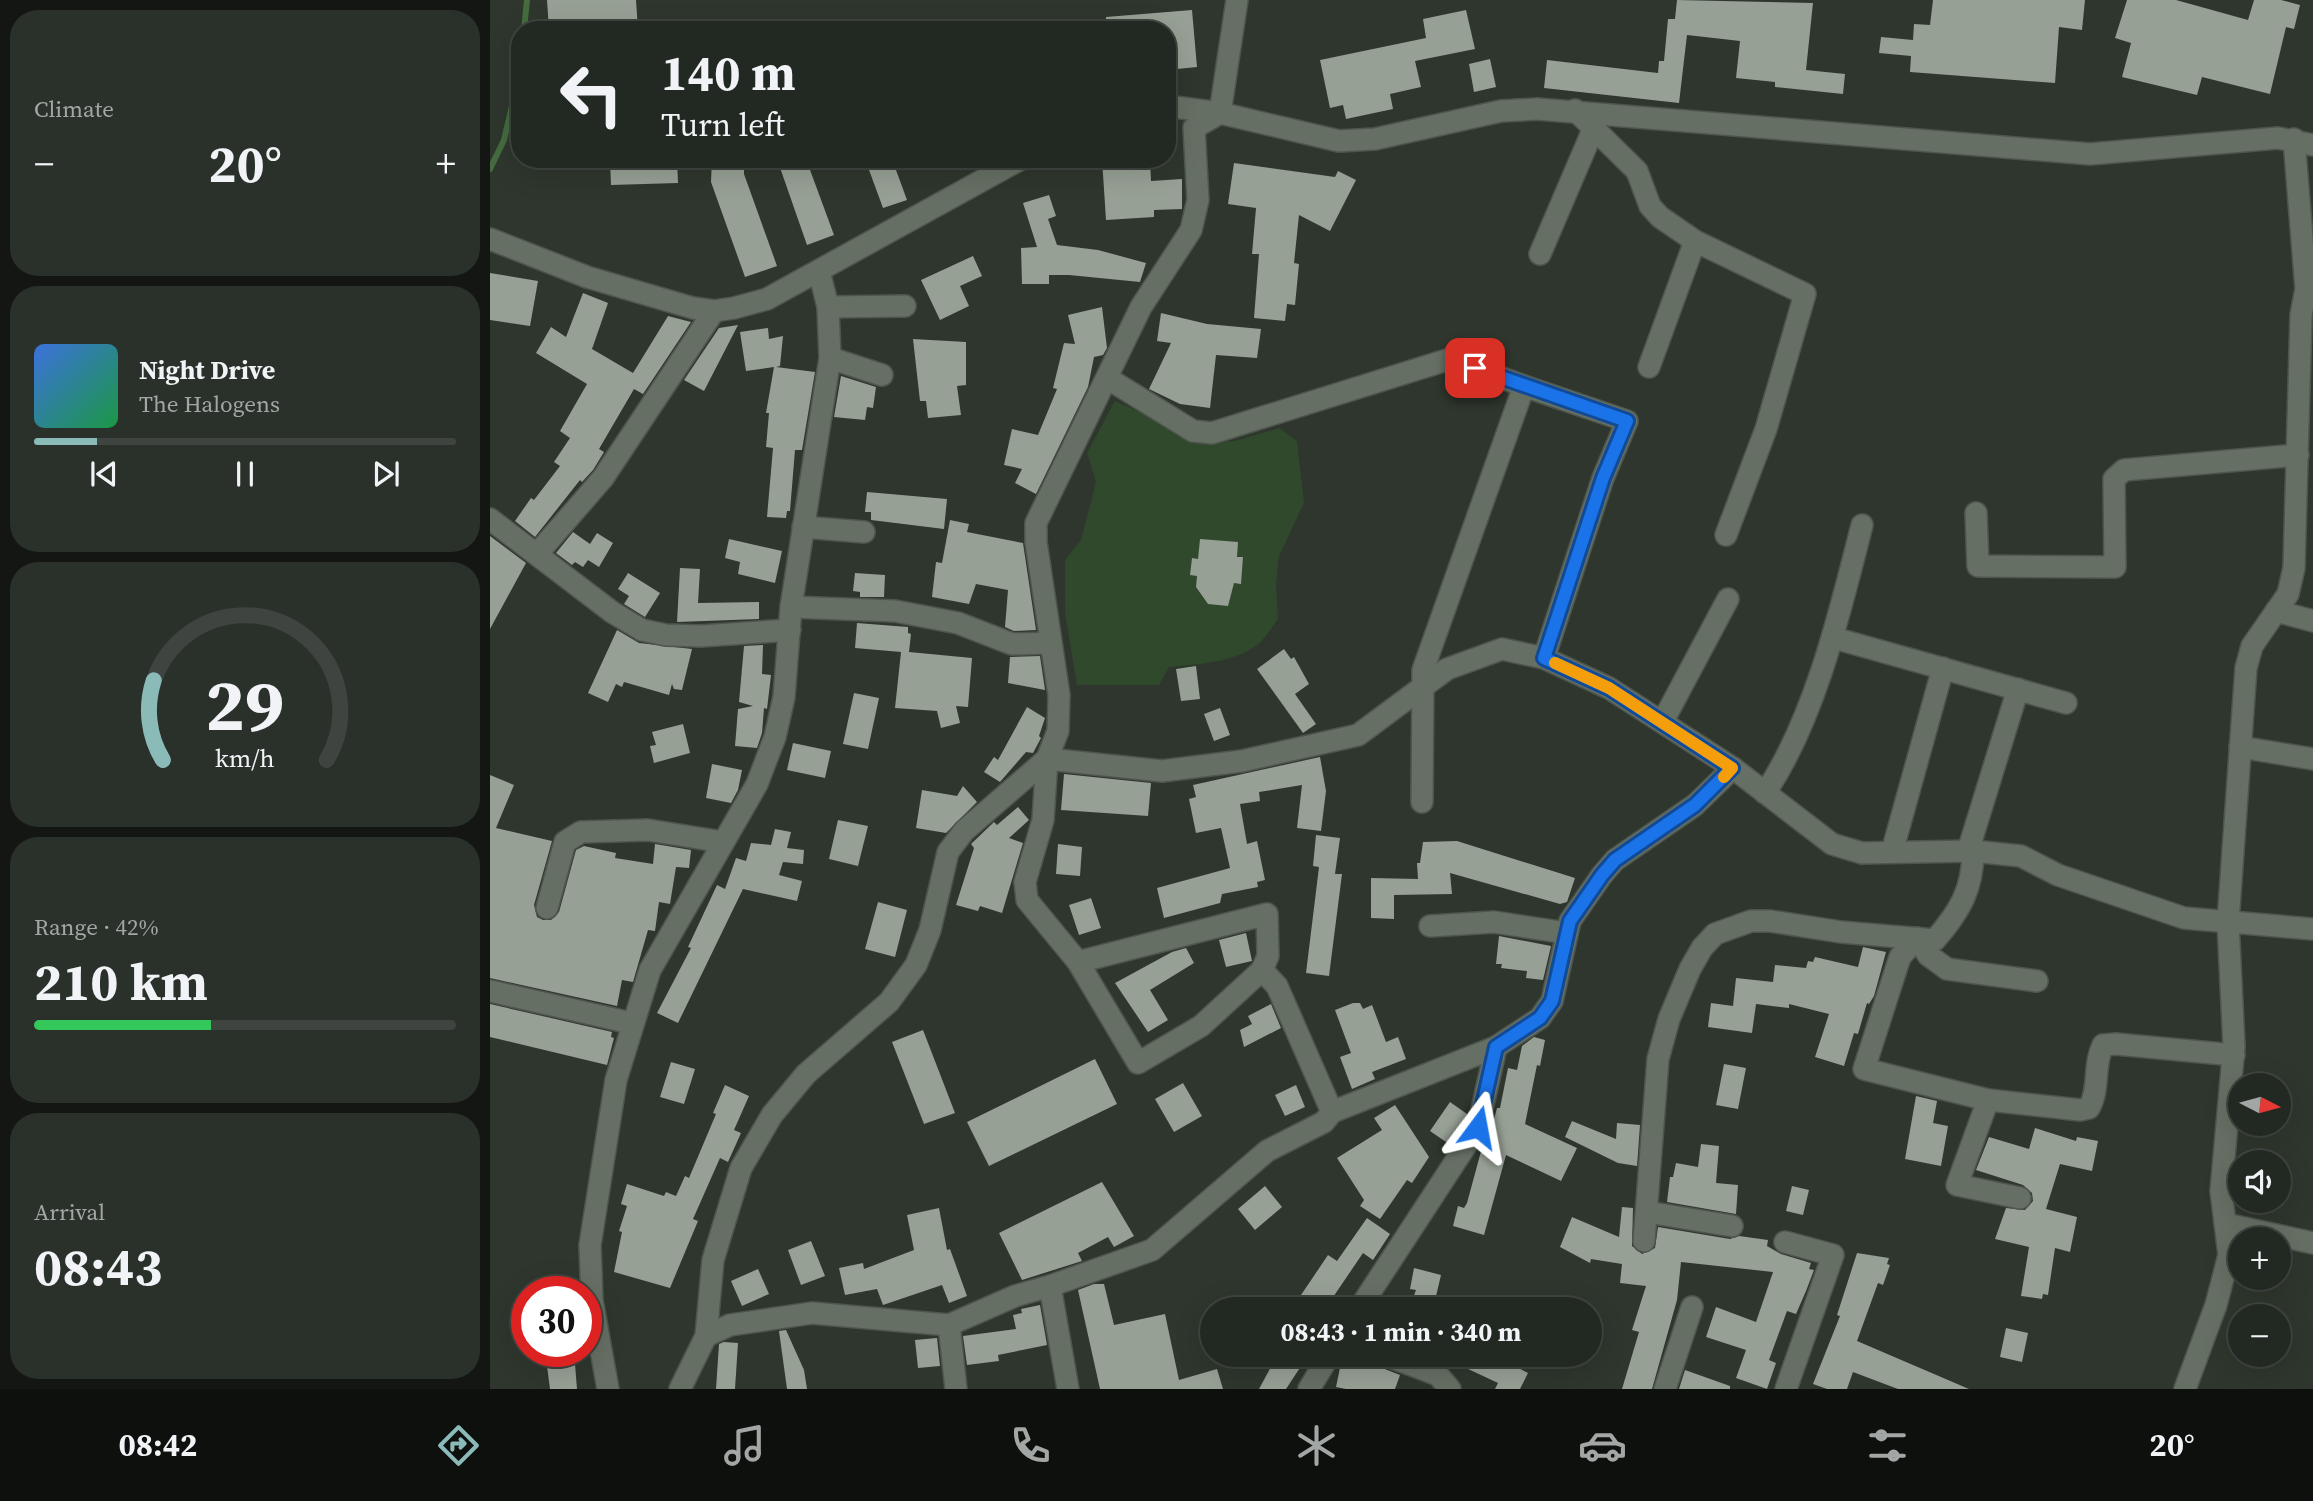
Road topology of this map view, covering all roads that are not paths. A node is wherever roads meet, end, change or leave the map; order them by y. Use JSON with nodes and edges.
{"nodes":[{"id":1,"x":1237,"y":0,"type":"edge"},
{"id":2,"x":1176,"y":107,"type":"edge"},
{"id":3,"x":1575,"y":110,"type":"junction"},
{"id":4,"x":1220,"y":113,"type":"junction"},
{"id":5,"x":1593,"y":130,"type":"junction"},
{"id":6,"x":2303,"y":142,"type":"edge"},
{"id":7,"x":1005,"y":168,"type":"edge"},
{"id":8,"x":490,"y":239,"type":"edge"},
{"id":9,"x":1695,"y":241,"type":"junction"},
{"id":10,"x":1540,"y":254,"type":"dead end"},
{"id":11,"x":819,"y":271,"type":"junction"},
{"id":12,"x":905,"y":306,"type":"dead end"},
{"id":13,"x":828,"y":307,"type":"junction"},
{"id":14,"x":714,"y":311,"type":"junction"},
{"id":15,"x":830,"y":358,"type":"junction"},
{"id":16,"x":1649,"y":368,"type":"dead end"},
{"id":17,"x":882,"y":375,"type":"dead end"},
{"id":18,"x":1107,"y":378,"type":"junction"},
{"id":19,"x":1524,"y":386,"type":"junction"},
{"id":20,"x":2298,"y":455,"type":"junction"},
{"id":21,"x":1976,"y":513,"type":"dead end"},
{"id":22,"x":490,"y":519,"type":"edge"},
{"id":23,"x":1862,"y":525,"type":"dead end"},
{"id":24,"x":803,"y":527,"type":"junction"},
{"id":25,"x":864,"y":532,"type":"dead end"},
{"id":26,"x":1726,"y":535,"type":"dead end"},
{"id":27,"x":537,"y":554,"type":"junction"},
{"id":28,"x":1728,"y":599,"type":"dead end"},
{"id":29,"x":791,"y":607,"type":"junction"},
{"id":30,"x":2276,"y":611,"type":"junction"},
{"id":31,"x":2313,"y":621,"type":"edge"},
{"id":32,"x":790,"y":630,"type":"junction"},
{"id":33,"x":1834,"y":638,"type":"junction"},
{"id":34,"x":1051,"y":643,"type":"junction"},
{"id":35,"x":1544,"y":658,"type":"junction"},
{"id":36,"x":1943,"y":668,"type":"junction"},
{"id":37,"x":1423,"y":687,"type":"junction"},
{"id":38,"x":2018,"y":689,"type":"junction"},
{"id":39,"x":2066,"y":703,"type":"dead end"},
{"id":40,"x":1663,"y":722,"type":"junction"},
{"id":41,"x":2240,"y":747,"type":"junction"},
{"id":42,"x":1047,"y":759,"type":"junction"},
{"id":43,"x":2313,"y":759,"type":"edge"},
{"id":44,"x":1732,"y":768,"type":"junction"},
{"id":45,"x":1765,"y":793,"type":"junction"},
{"id":46,"x":1422,"y":802,"type":"dead end"},
{"id":47,"x":723,"y":842,"type":"junction"},
{"id":48,"x":1970,"y":851,"type":"junction"},
{"id":49,"x":1892,"y":852,"type":"junction"},
{"id":50,"x":547,"y":908,"type":"dead end"},
{"id":51,"x":2228,"y":922,"type":"junction"},
{"id":52,"x":1430,"y":926,"type":"dead end"},
{"id":53,"x":2313,"y":929,"type":"edge"},
{"id":54,"x":1567,"y":933,"type":"junction"},
{"id":55,"x":1917,"y":938,"type":"junction"},
{"id":56,"x":1078,"y":962,"type":"junction"},
{"id":57,"x":1262,"y":970,"type":"junction"},
{"id":58,"x":2037,"y":981,"type":"dead end"},
{"id":59,"x":490,"y":991,"type":"edge"},
{"id":60,"x":631,"y":1023,"type":"junction"},
{"id":61,"x":1496,"y":1047,"type":"junction"},
{"id":62,"x":2234,"y":1055,"type":"junction"},
{"id":63,"x":1989,"y":1100,"type":"junction"},
{"id":64,"x":1332,"y":1112,"type":"junction"},
{"id":65,"x":2020,"y":1198,"type":"dead end"},
{"id":66,"x":1647,"y":1212,"type":"junction"},
{"id":67,"x":2226,"y":1224,"type":"junction"},
{"id":68,"x":1732,"y":1226,"type":"dead end"},
{"id":69,"x":1644,"y":1241,"type":"dead end"},
{"id":70,"x":1785,"y":1242,"type":"dead end"},
{"id":71,"x":2313,"y":1243,"type":"edge"},
{"id":72,"x":1050,"y":1286,"type":"junction"},
{"id":73,"x":1367,"y":1297,"type":"edge"},
{"id":74,"x":1692,"y":1307,"type":"dead end"},
{"id":75,"x":949,"y":1325,"type":"junction"},
{"id":76,"x":706,"y":1336,"type":"junction"},
{"id":77,"x":1323,"y":1367,"type":"edge"},
{"id":78,"x":1417,"y":1367,"type":"edge"},
{"id":79,"x":608,"y":1389,"type":"edge"},
{"id":80,"x":680,"y":1389,"type":"edge"},
{"id":81,"x":956,"y":1389,"type":"edge"},
{"id":82,"x":1068,"y":1389,"type":"edge"},
{"id":83,"x":1310,"y":1389,"type":"edge"},
{"id":84,"x":1450,"y":1389,"type":"edge"},
{"id":85,"x":1665,"y":1389,"type":"edge"},
{"id":86,"x":1786,"y":1389,"type":"edge"},
{"id":87,"x":2185,"y":1389,"type":"edge"}],
"edges":[{"from":1,"to":4,"type":"street"},
{"from":2,"to":4,"type":"street"},
{"from":3,"to":4,"type":"street"},
{"from":3,"to":5,"type":"street"},
{"from":3,"to":6,"type":"street"},
{"from":4,"to":18,"type":"street"},
{"from":5,"to":9,"type":"street"},
{"from":5,"to":10,"type":"street"},
{"from":6,"to":20,"type":"street"},
{"from":7,"to":11,"type":"street"},
{"from":8,"to":14,"type":"street"},
{"from":9,"to":16,"type":"street"},
{"from":9,"to":26,"type":"street"},
{"from":11,"to":13,"type":"street"},
{"from":11,"to":14,"type":"street"},
{"from":12,"to":13,"type":"street"},
{"from":13,"to":15,"type":"street"},
{"from":14,"to":27,"type":"street"},
{"from":15,"to":17,"type":"street"},
{"from":15,"to":24,"type":"street"},
{"from":18,"to":19,"type":"street"},
{"from":18,"to":34,"type":"street"},
{"from":19,"to":35,"type":"street"},
{"from":19,"to":37,"type":"street"},
{"from":20,"to":21,"type":"street"},
{"from":20,"to":30,"type":"street"},
{"from":22,"to":27,"type":"street"},
{"from":23,"to":33,"type":"street"},
{"from":24,"to":25,"type":"street"},
{"from":24,"to":29,"type":"street"},
{"from":27,"to":32,"type":"street"},
{"from":28,"to":40,"type":"street"},
{"from":29,"to":32,"type":"street"},
{"from":29,"to":34,"type":"street"},
{"from":30,"to":31,"type":"street"},
{"from":30,"to":41,"type":"street"},
{"from":32,"to":47,"type":"street"},
{"from":33,"to":36,"type":"street"},
{"from":33,"to":45,"type":"street"},
{"from":34,"to":42,"type":"street"},
{"from":35,"to":37,"type":"street"},
{"from":35,"to":40,"type":"street"},
{"from":36,"to":38,"type":"street"},
{"from":36,"to":49,"type":"street"},
{"from":37,"to":42,"type":"street"},
{"from":37,"to":46,"type":"street"},
{"from":38,"to":39,"type":"street"},
{"from":38,"to":48,"type":"street"},
{"from":40,"to":44,"type":"street"},
{"from":41,"to":43,"type":"street"},
{"from":41,"to":51,"type":"street"},
{"from":42,"to":56,"type":"street"},
{"from":42,"to":76,"type":"street"},
{"from":44,"to":45,"type":"street"},
{"from":44,"to":54,"type":"street"},
{"from":45,"to":49,"type":"street"},
{"from":47,"to":50,"type":"street"},
{"from":47,"to":60,"type":"street"},
{"from":48,"to":49,"type":"street"},
{"from":48,"to":51,"type":"street"},
{"from":48,"to":55,"type":"street"},
{"from":51,"to":53,"type":"street"},
{"from":51,"to":62,"type":"street"},
{"from":52,"to":54,"type":"street"},
{"from":54,"to":61,"type":"street"},
{"from":55,"to":58,"type":"street"},
{"from":55,"to":63,"type":"street"},
{"from":55,"to":66,"type":"street"},
{"from":56,"to":57,"type":"street"},
{"from":56,"to":57,"type":"street"},
{"from":57,"to":64,"type":"street"},
{"from":59,"to":60,"type":"street"},
{"from":60,"to":79,"type":"street"},
{"from":61,"to":64,"type":"street"},
{"from":61,"to":73,"type":"street"},
{"from":62,"to":63,"type":"street"},
{"from":62,"to":67,"type":"street"},
{"from":63,"to":65,"type":"street"},
{"from":64,"to":72,"type":"street"},
{"from":66,"to":68,"type":"street"},
{"from":66,"to":69,"type":"street"},
{"from":67,"to":71,"type":"street"},
{"from":67,"to":87,"type":"street"},
{"from":70,"to":86,"type":"street"},
{"from":72,"to":75,"type":"street"},
{"from":72,"to":82,"type":"street"},
{"from":74,"to":85,"type":"street"},
{"from":75,"to":76,"type":"street"},
{"from":75,"to":81,"type":"street"},
{"from":76,"to":80,"type":"street"},
{"from":77,"to":83,"type":"street"},
{"from":78,"to":84,"type":"street"}]}
